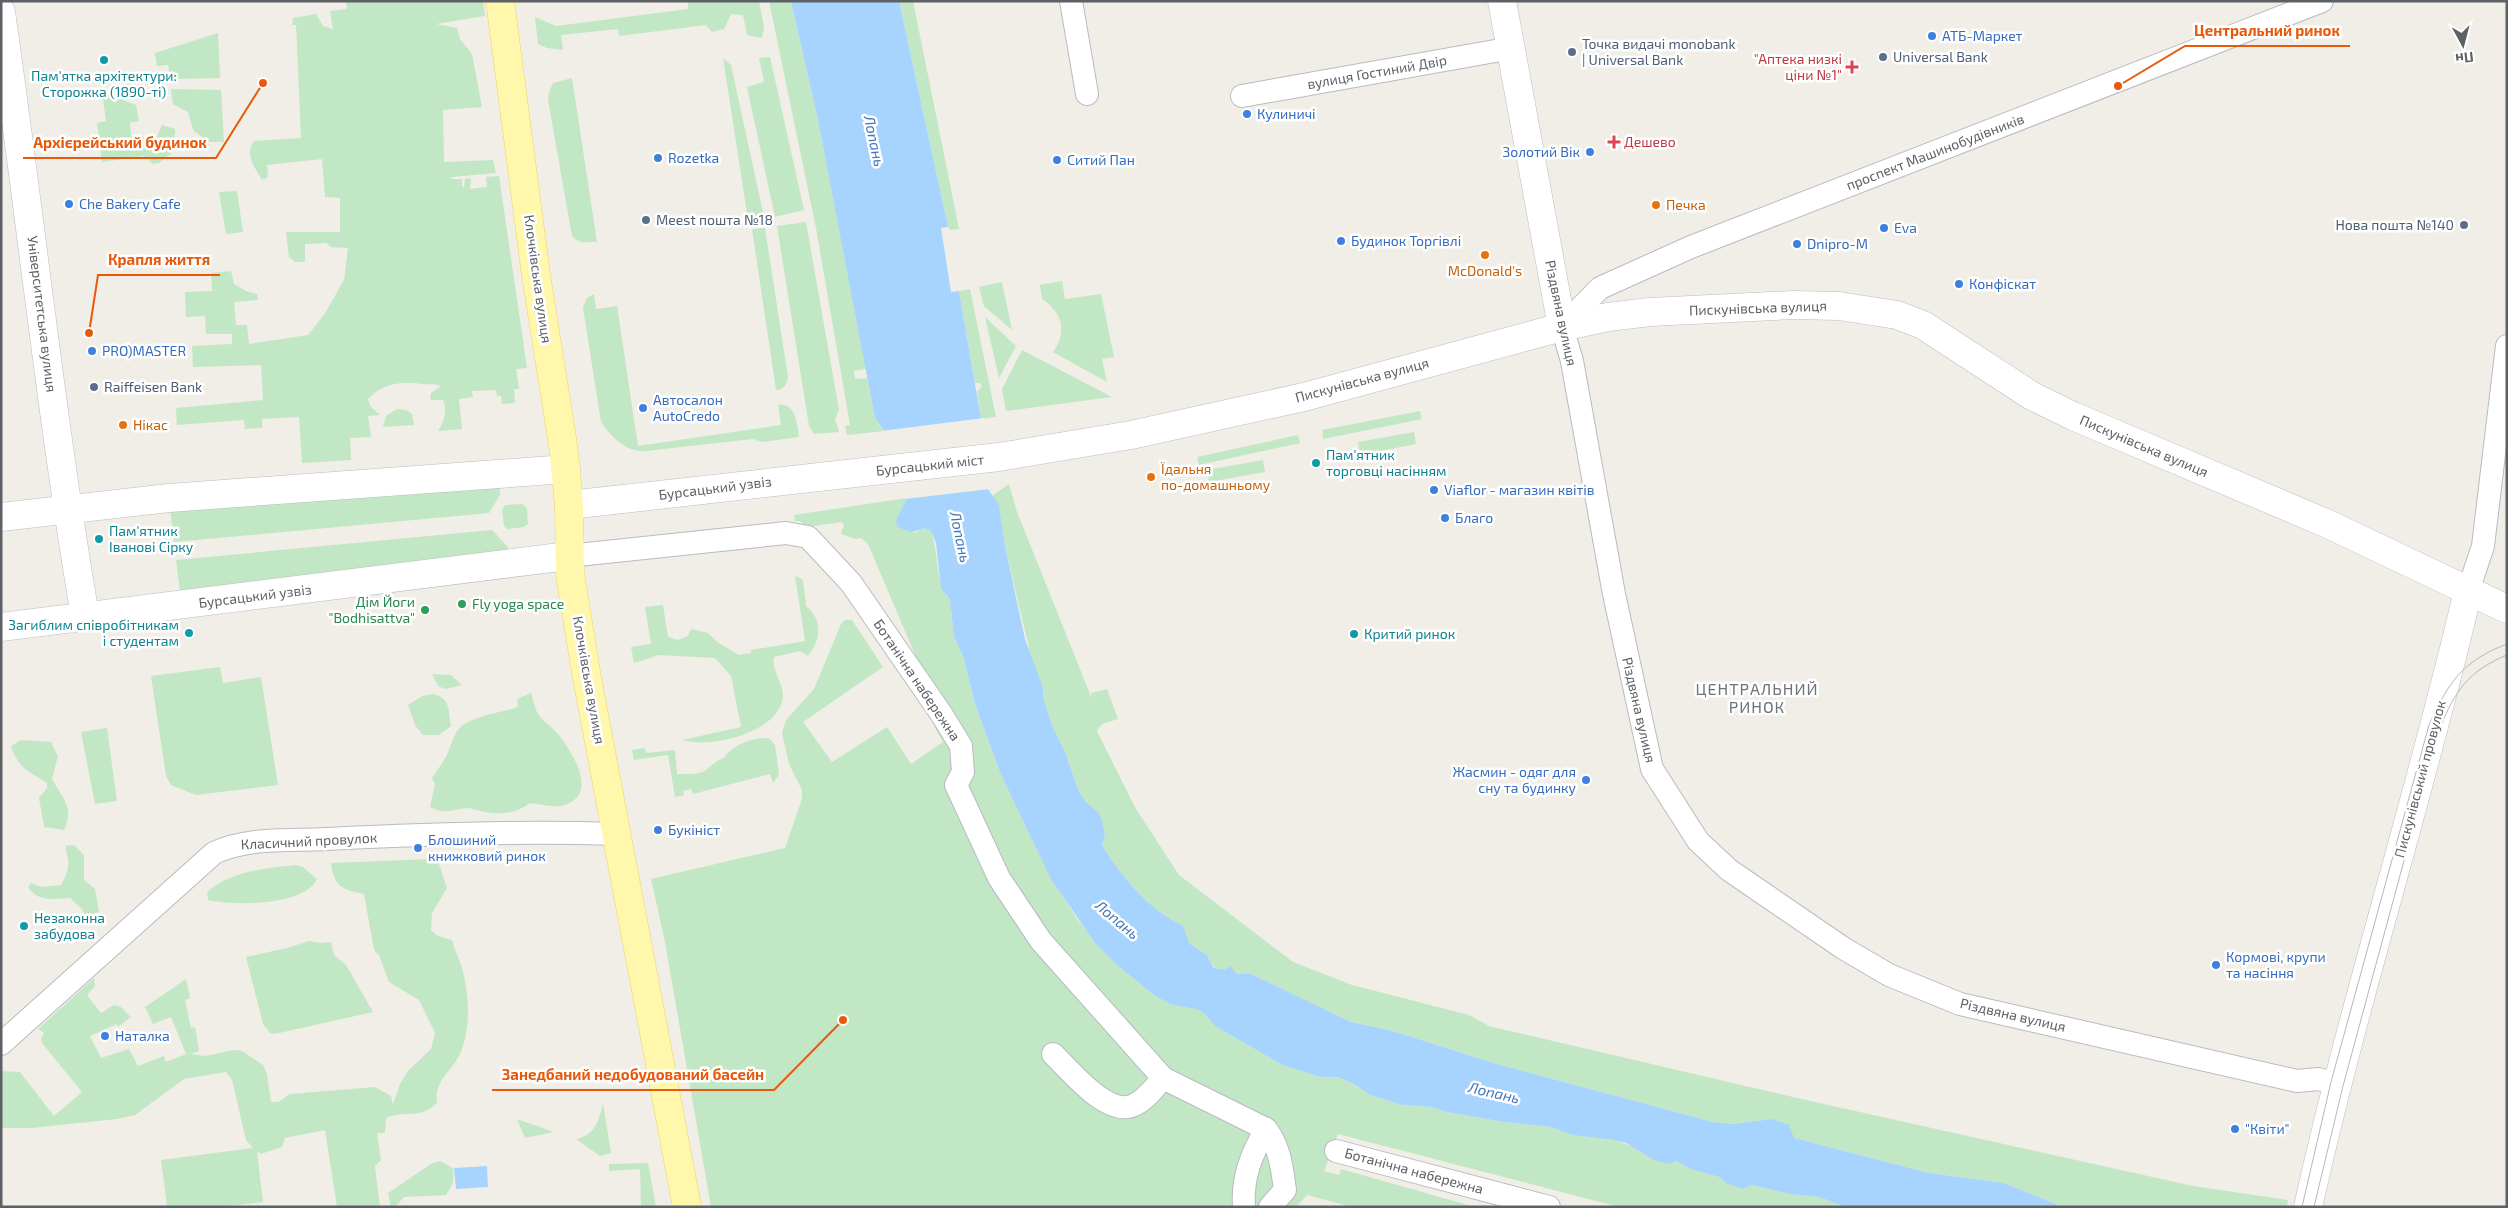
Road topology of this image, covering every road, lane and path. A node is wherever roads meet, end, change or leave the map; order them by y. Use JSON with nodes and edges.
{"nodes":[{"id":1,"x":500,"y":1,"type":"edge"},
{"id":2,"x":1071,"y":1,"type":"edge"},
{"id":3,"x":1502,"y":1,"type":"edge"},
{"id":4,"x":2322,"y":1,"type":"edge"},
{"id":5,"x":1,"y":12,"type":"edge"},
{"id":6,"x":1512,"y":48,"type":"junction"},
{"id":7,"x":1087,"y":94,"type":"dead end"},
{"id":8,"x":1242,"y":96,"type":"dead end"},
{"id":9,"x":1562,"y":327,"type":"junction"},
{"id":10,"x":2507,"y":346,"type":"edge"},
{"id":11,"x":999,"y":457,"type":"joint"},
{"id":12,"x":566,"y":469,"type":"junction"},
{"id":13,"x":861,"y":472,"type":"joint"},
{"id":14,"x":569,"y":505,"type":"junction"},
{"id":15,"x":66,"y":508,"type":"junction"},
{"id":16,"x":1,"y":517,"type":"edge"},
{"id":17,"x":568,"y":556,"type":"junction"},
{"id":18,"x":2468,"y":591,"type":"junction"},
{"id":19,"x":2507,"y":609,"type":"edge"},
{"id":20,"x":84,"y":616,"type":"junction"},
{"id":21,"x":1,"y":627,"type":"edge"},
{"id":22,"x":617,"y":834,"type":"junction"},
{"id":23,"x":34,"y":1014,"type":"junction"},
{"id":24,"x":1,"y":1028,"type":"edge"},
{"id":25,"x":1,"y":1044,"type":"edge"},
{"id":26,"x":1053,"y":1054,"type":"dead end"},
{"id":27,"x":1163,"y":1078,"type":"junction"},
{"id":28,"x":2337,"y":1084,"type":"junction"},
{"id":29,"x":1266,"y":1129,"type":"junction"},
{"id":30,"x":1336,"y":1151,"type":"dead end"},
{"id":31,"x":687,"y":1207,"type":"edge"},
{"id":32,"x":1244,"y":1207,"type":"edge"},
{"id":33,"x":1270,"y":1207,"type":"edge"},
{"id":34,"x":1549,"y":1207,"type":"edge"},
{"id":35,"x":2308,"y":1207,"type":"edge"}],
"edges":[{"from":1,"to":12,"type":"main road","name":"Клочківська вулиця"},
{"from":2,"to":7,"type":"street"},
{"from":3,"to":6,"type":"street","name":"Різдвяна вулиця"},
{"from":4,"to":9,"type":"street","name":"проспект Машинобудівників"},
{"from":5,"to":15,"type":"street","name":"Університетська вулиця"},
{"from":6,"to":8,"type":"street","name":"вулиця Гостиний Двір"},
{"from":6,"to":9,"type":"street","name":"Різдвяна вулиця"},
{"from":9,"to":11,"type":"street","name":"Пискунівська вулиця"},
{"from":9,"to":18,"type":"street","name":"Пискунівська вулиця"},
{"from":9,"to":28,"type":"street","name":"Різдвяна вулиця"},
{"from":10,"to":18,"type":"street","name":"Пискунівський провулок"},
{"from":11,"to":13,"type":"street","name":"Бурсацький міст"},
{"from":12,"to":14,"type":"main road","name":"Клочківська вулиця"},
{"from":12,"to":15,"type":"street"},
{"from":13,"to":14,"type":"street","name":"Бурсацький узвіз"},
{"from":14,"to":17,"type":"main road","name":"Клочківська вулиця"},
{"from":15,"to":16,"type":"street"},
{"from":15,"to":20,"type":"street","name":"Університетська вулиця"},
{"from":17,"to":20,"type":"street","name":"Бурсацький узвіз"},
{"from":17,"to":22,"type":"main road","name":"Клочківська вулиця"},
{"from":17,"to":27,"type":"street","name":"Ботанічна набережна"},
{"from":18,"to":19,"type":"street","name":"Пискунівська вулиця"},
{"from":18,"to":28,"type":"street","name":"Пискунівський провулок"},
{"from":20,"to":21,"type":"street","name":"Бурсацький узвіз"},
{"from":22,"to":23,"type":"street","name":"Класичний провулок"},
{"from":22,"to":31,"type":"main road","name":"Клочківська вулиця"},
{"from":23,"to":24,"type":"street","name":"Класичний провулок"},
{"from":23,"to":25,"type":"street","name":"Класичний провулок"},
{"from":26,"to":27,"type":"street"},
{"from":27,"to":29,"type":"street","name":"Ботанічна набережна"},
{"from":28,"to":35,"type":"street","name":"Пискунівський провулок"},
{"from":29,"to":32,"type":"street"},
{"from":29,"to":33,"type":"street"},
{"from":30,"to":34,"type":"street","name":"Ботанічна набережна"}]}
